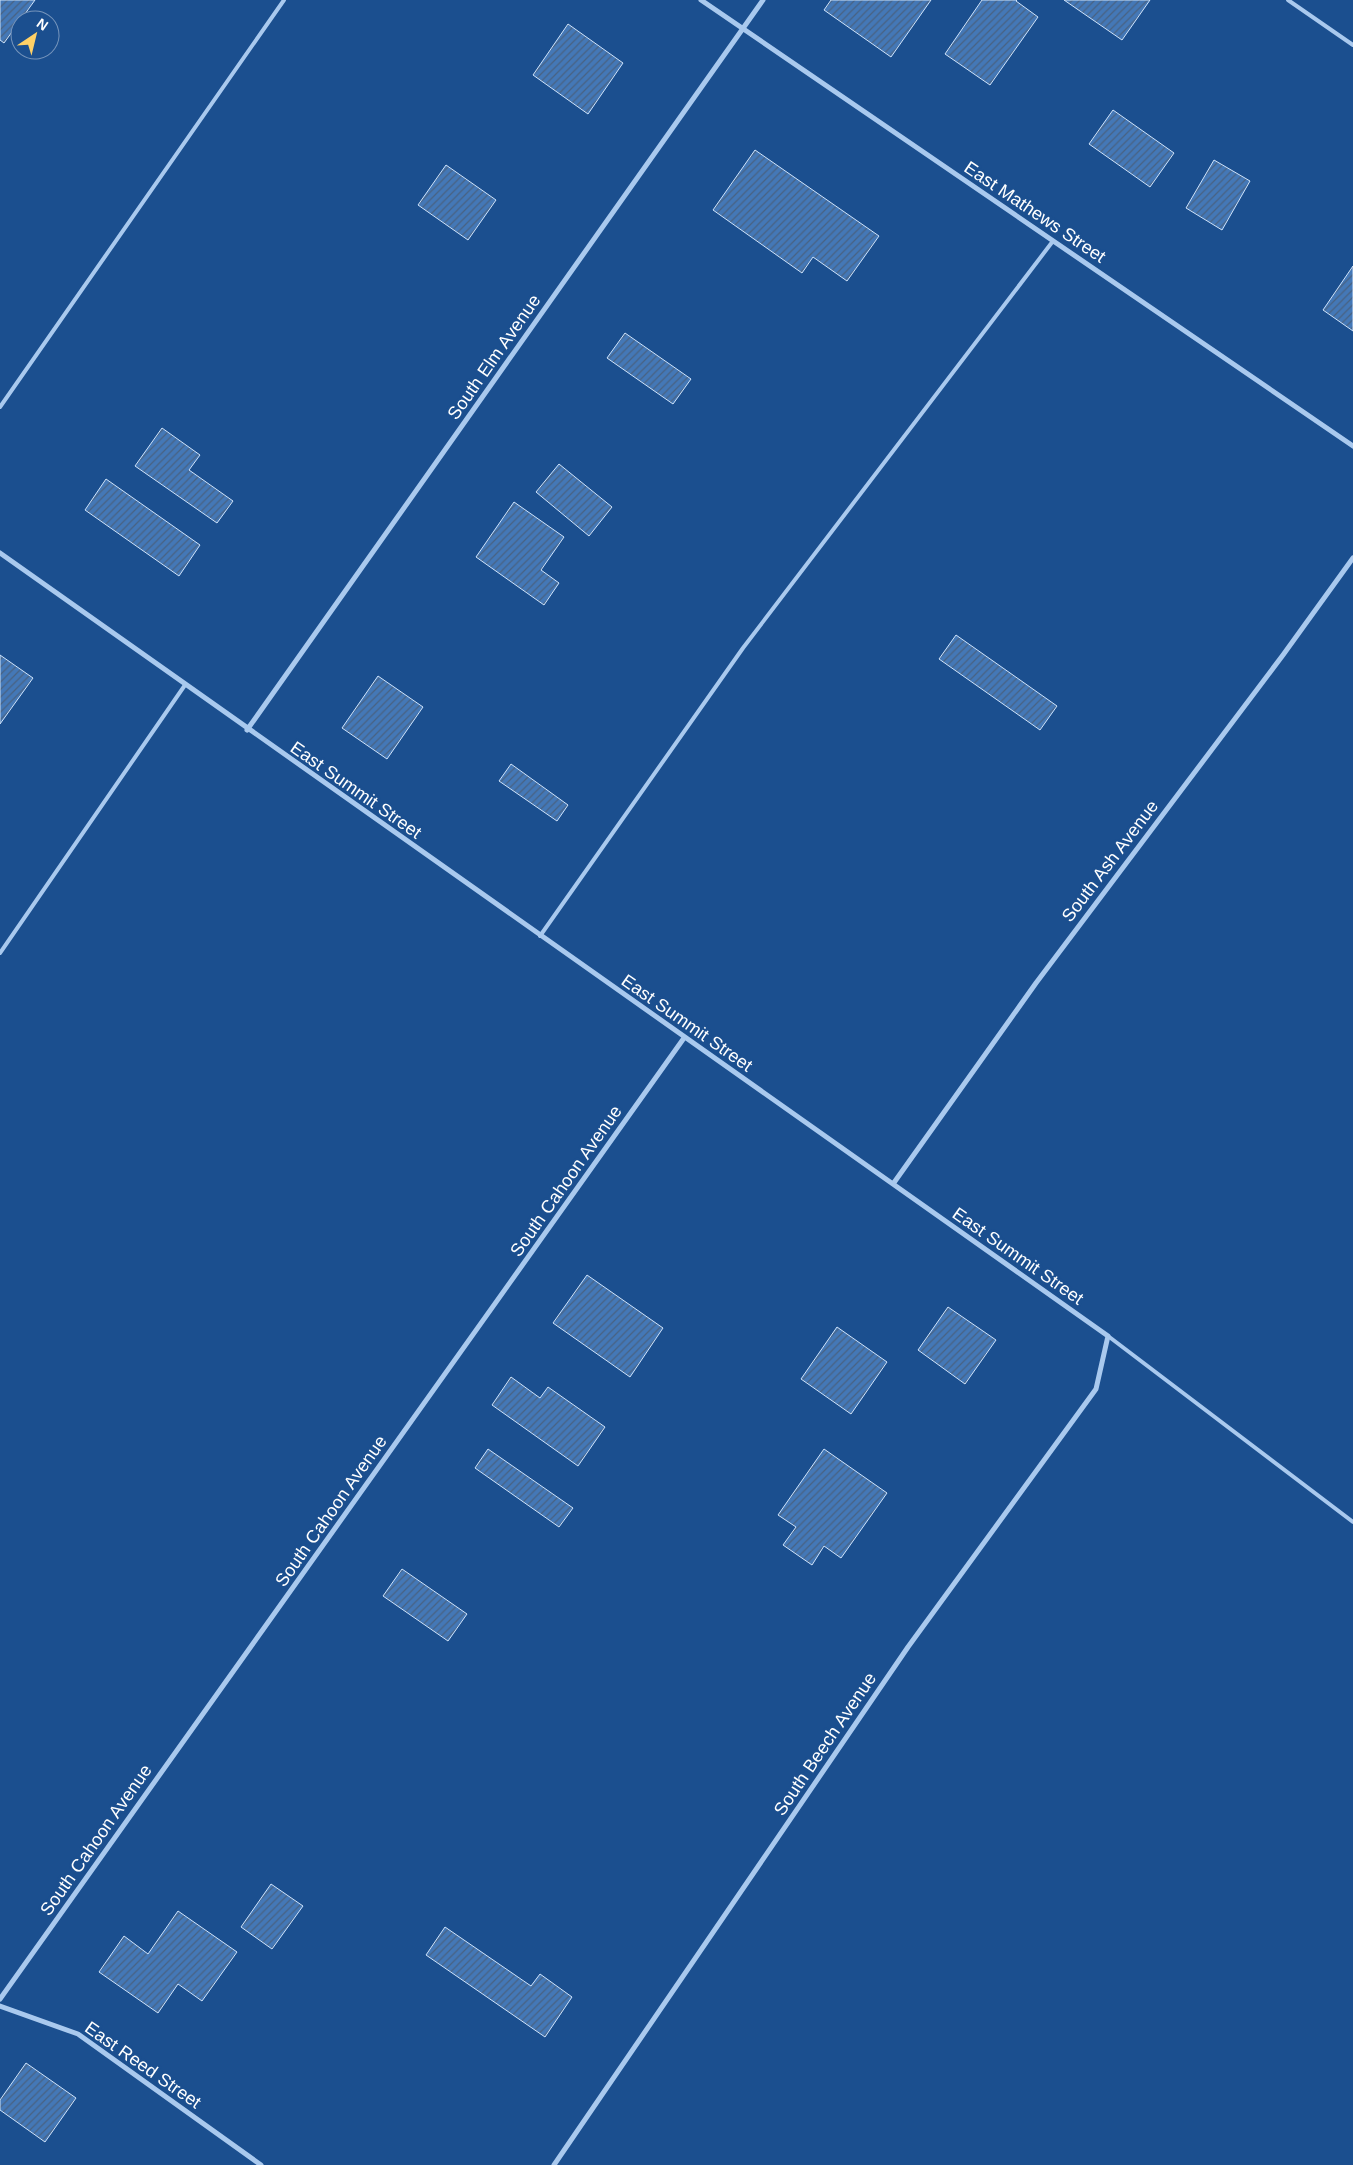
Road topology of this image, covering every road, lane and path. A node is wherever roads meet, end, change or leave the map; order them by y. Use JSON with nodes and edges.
{"nodes":[{"id":1,"x":284,"y":0,"type":"edge"},
{"id":2,"x":701,"y":0,"type":"edge"},
{"id":3,"x":763,"y":0,"type":"edge"},
{"id":4,"x":1288,"y":0,"type":"edge"},
{"id":5,"x":743,"y":29,"type":"junction"},
{"id":6,"x":1353,"y":45,"type":"edge"},
{"id":7,"x":1053,"y":240,"type":"junction"},
{"id":8,"x":0,"y":407,"type":"edge"},
{"id":9,"x":1353,"y":446,"type":"edge"},
{"id":10,"x":0,"y":553,"type":"edge"},
{"id":11,"x":1353,"y":558,"type":"edge"},
{"id":12,"x":185,"y":685,"type":"junction"},
{"id":13,"x":247,"y":730,"type":"junction"},
{"id":14,"x":540,"y":936,"type":"junction"},
{"id":15,"x":0,"y":953,"type":"edge"},
{"id":16,"x":684,"y":1038,"type":"junction"},
{"id":17,"x":893,"y":1184,"type":"junction"},
{"id":18,"x":1108,"y":1336,"type":"junction"},
{"id":19,"x":1353,"y":1522,"type":"edge"},
{"id":20,"x":0,"y":1999,"type":"edge"},
{"id":21,"x":0,"y":2006,"type":"edge"},
{"id":22,"x":261,"y":2165,"type":"edge"},
{"id":23,"x":554,"y":2165,"type":"edge"}],
"edges":[{"from":1,"to":8,"type":"lane"},
{"from":2,"to":5,"type":"street","name":"East Mathews Street"},
{"from":3,"to":5,"type":"street","name":"South Elm Avenue"},
{"from":4,"to":6,"type":"lane"},
{"from":5,"to":7,"type":"street","name":"East Mathews Street"},
{"from":5,"to":13,"type":"street","name":"South Elm Avenue"},
{"from":7,"to":9,"type":"street","name":"East Mathews Street"},
{"from":7,"to":14,"type":"lane"},
{"from":10,"to":12,"type":"street","name":"East Summit Street"},
{"from":11,"to":17,"type":"street","name":"South Ash Avenue"},
{"from":12,"to":13,"type":"street","name":"East Summit Street"},
{"from":12,"to":15,"type":"lane"},
{"from":13,"to":14,"type":"street","name":"East Summit Street"},
{"from":14,"to":16,"type":"street","name":"East Summit Street"},
{"from":16,"to":17,"type":"street","name":"East Summit Street"},
{"from":16,"to":20,"type":"street","name":"South Cahoon Avenue"},
{"from":17,"to":18,"type":"street","name":"East Summit Street"},
{"from":18,"to":19,"type":"lane","name":"East Summit Street"},
{"from":18,"to":23,"type":"street","name":"South Beech Avenue"},
{"from":21,"to":22,"type":"street","name":"East Reed Street"}]}
